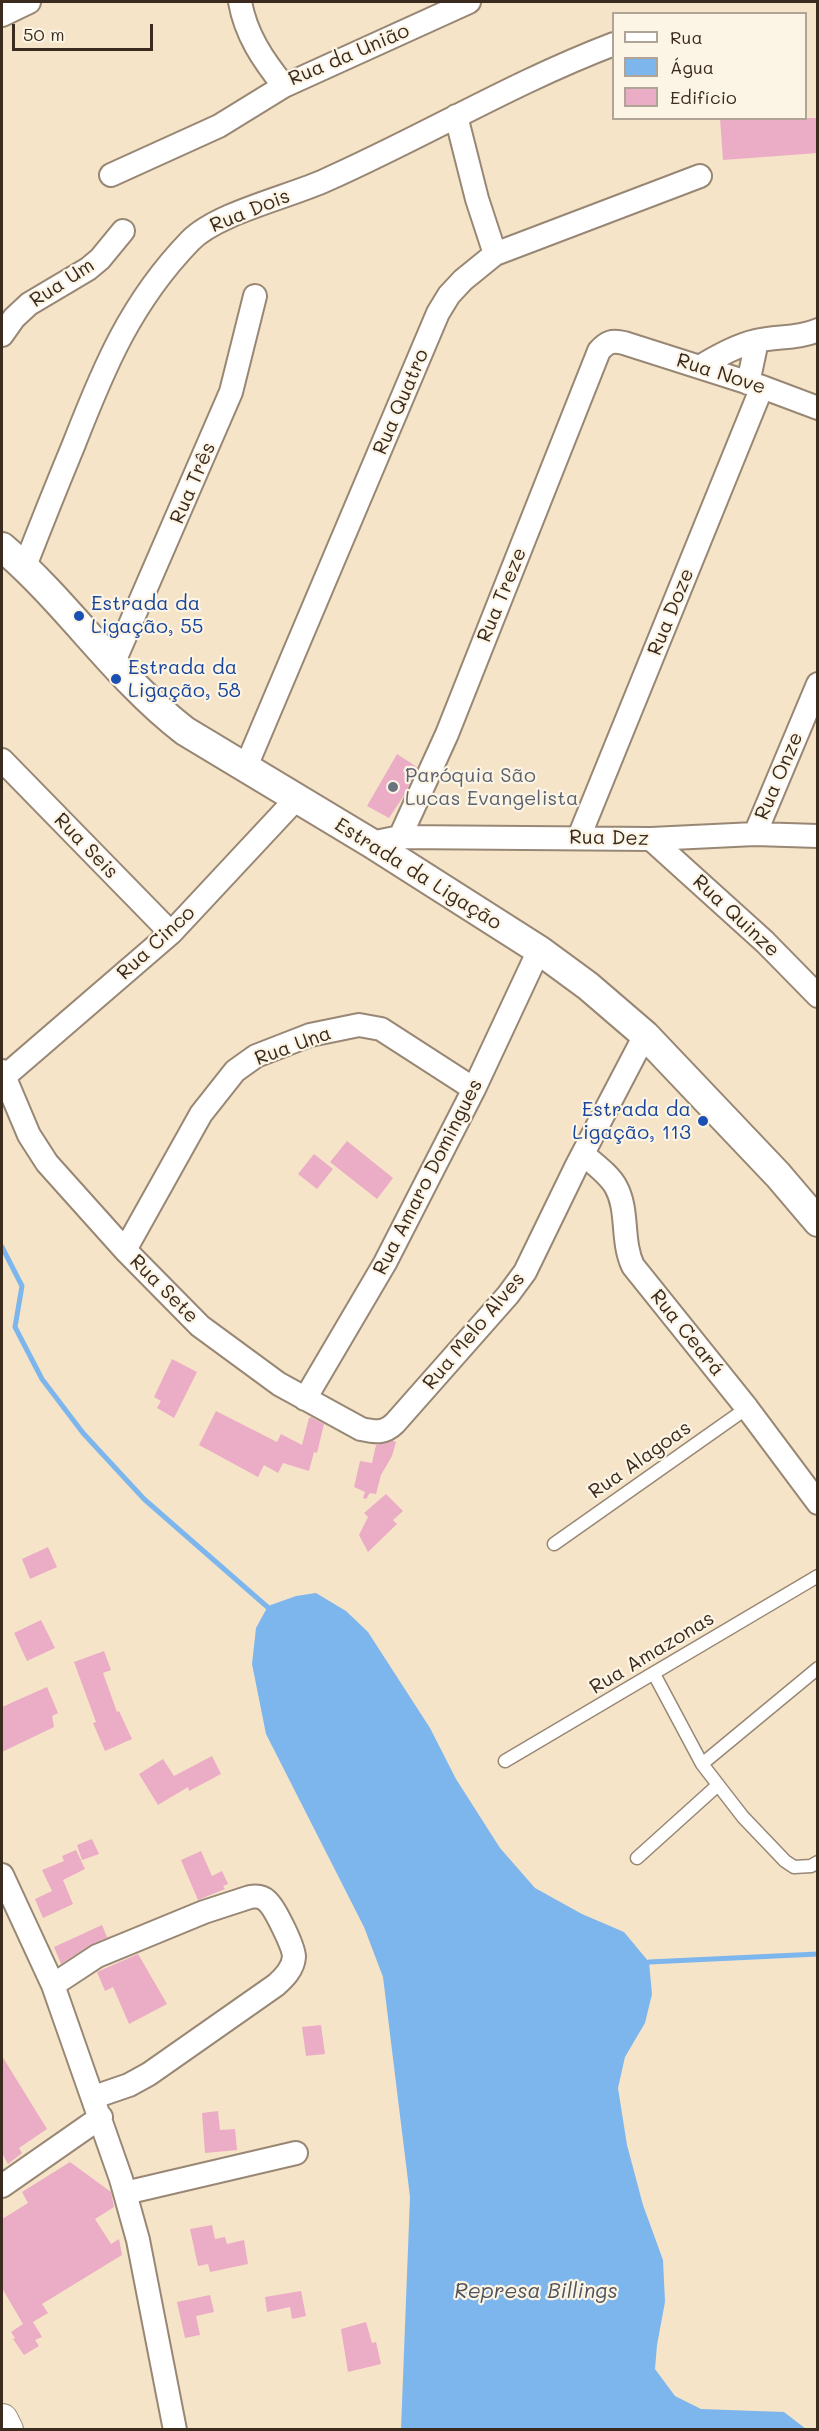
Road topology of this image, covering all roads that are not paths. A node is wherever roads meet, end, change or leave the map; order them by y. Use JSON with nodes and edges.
{"nodes":[{"id":1,"x":29,"y":2,"type":"edge"},
{"id":2,"x":240,"y":2,"type":"edge"},
{"id":3,"x":470,"y":2,"type":"edge"},
{"id":4,"x":2,"y":15,"type":"edge"},
{"id":5,"x":612,"y":45,"type":"edge"},
{"id":6,"x":284,"y":86,"type":"junction"},
{"id":7,"x":456,"y":116,"type":"junction"},
{"id":8,"x":111,"y":175,"type":"dead end"},
{"id":9,"x":700,"y":176,"type":"dead end"},
{"id":10,"x":123,"y":231,"type":"dead end"},
{"id":11,"x":495,"y":254,"type":"junction"},
{"id":12,"x":255,"y":296,"type":"dead end"},
{"id":13,"x":818,"y":330,"type":"edge"},
{"id":14,"x":2,"y":335,"type":"edge"},
{"id":15,"x":757,"y":340,"type":"junction"},
{"id":16,"x":624,"y":343,"type":"joint"},
{"id":17,"x":699,"y":367,"type":"junction"},
{"id":18,"x":755,"y":385,"type":"junction"},
{"id":19,"x":818,"y":408,"type":"edge"},
{"id":20,"x":2,"y":547,"type":"edge"},
{"id":21,"x":25,"y":566,"type":"junction"},
{"id":22,"x":113,"y":664,"type":"junction"},
{"id":23,"x":818,"y":684,"type":"edge"},
{"id":24,"x":2,"y":760,"type":"edge"},
{"id":25,"x":245,"y":769,"type":"junction"},
{"id":26,"x":297,"y":798,"type":"junction"},
{"id":27,"x":755,"y":834,"type":"junction"},
{"id":28,"x":818,"y":836,"type":"edge"},
{"id":29,"x":400,"y":837,"type":"junction"},
{"id":30,"x":579,"y":837,"type":"junction"},
{"id":31,"x":651,"y":839,"type":"junction"},
{"id":32,"x":371,"y":843,"type":"junction"},
{"id":33,"x":171,"y":933,"type":"junction"},
{"id":34,"x":539,"y":950,"type":"junction"},
{"id":35,"x":818,"y":996,"type":"edge"},
{"id":36,"x":645,"y":1035,"type":"junction"},
{"id":37,"x":3,"y":1074,"type":"edge"},
{"id":38,"x":474,"y":1089,"type":"junction"},
{"id":39,"x":583,"y":1154,"type":"junction"},
{"id":40,"x":818,"y":1222,"type":"edge"},
{"id":41,"x":125,"y":1250,"type":"junction"},
{"id":42,"x":305,"y":1399,"type":"junction"},
{"id":43,"x":747,"y":1408,"type":"junction"},
{"id":44,"x":390,"y":1428,"type":"joint"},
{"id":45,"x":818,"y":1503,"type":"edge"},
{"id":46,"x":554,"y":1544,"type":"dead end"},
{"id":47,"x":818,"y":1576,"type":"edge"},
{"id":48,"x":818,"y":1668,"type":"edge"},
{"id":49,"x":654,"y":1674,"type":"junction"},
{"id":50,"x":505,"y":1761,"type":"dead end"},
{"id":51,"x":702,"y":1764,"type":"junction"},
{"id":52,"x":718,"y":1785,"type":"junction"},
{"id":53,"x":637,"y":1858,"type":"dead end"},
{"id":54,"x":818,"y":1862,"type":"edge"},
{"id":55,"x":2,"y":1875,"type":"edge"},
{"id":56,"x":53,"y":1984,"type":"junction"},
{"id":57,"x":98,"y":2107,"type":"junction"},
{"id":58,"x":296,"y":2152,"type":"dead end"},
{"id":59,"x":2,"y":2186,"type":"edge"},
{"id":60,"x":125,"y":2193,"type":"junction"},
{"id":61,"x":2,"y":2420,"type":"edge"},
{"id":62,"x":7,"y":2430,"type":"edge"},
{"id":63,"x":175,"y":2430,"type":"edge"}],
"edges":[{"from":1,"to":4,"type":"street"},
{"from":2,"to":6,"type":"street","name":"Rua da União"},
{"from":3,"to":6,"type":"street","name":"Rua da União"},
{"from":5,"to":7,"type":"street","name":"Rua Dois"},
{"from":6,"to":8,"type":"street"},
{"from":7,"to":11,"type":"street"},
{"from":7,"to":21,"type":"street","name":"Rua Dois"},
{"from":9,"to":11,"type":"street","name":"Rua Quatro"},
{"from":10,"to":14,"type":"street","name":"Rua Um"},
{"from":11,"to":25,"type":"street","name":"Rua Quatro"},
{"from":12,"to":22,"type":"street","name":"Rua Três"},
{"from":13,"to":15,"type":"street"},
{"from":15,"to":17,"type":"street"},
{"from":15,"to":18,"type":"street","name":"Rua Doze"},
{"from":16,"to":17,"type":"street","name":"Rua Nove"},
{"from":16,"to":29,"type":"street","name":"Rua Treze"},
{"from":17,"to":18,"type":"street","name":"Rua Nove"},
{"from":18,"to":19,"type":"street","name":"Rua Nove"},
{"from":18,"to":30,"type":"street","name":"Rua Doze"},
{"from":20,"to":21,"type":"street","name":"Estrada da Ligação"},
{"from":21,"to":22,"type":"street","name":"Estrada da Ligação"},
{"from":22,"to":25,"type":"street","name":"Estrada da Ligação"},
{"from":23,"to":27,"type":"street","name":"Rua Onze"},
{"from":24,"to":33,"type":"street","name":"Rua Seis"},
{"from":25,"to":26,"type":"street","name":"Estrada da Ligação"},
{"from":26,"to":32,"type":"street","name":"Estrada da Ligação"},
{"from":26,"to":33,"type":"street","name":"Rua Cinco"},
{"from":27,"to":28,"type":"street","name":"Rua Dez"},
{"from":27,"to":31,"type":"street","name":"Rua Dez"},
{"from":29,"to":30,"type":"street","name":"Rua Dez"},
{"from":29,"to":32,"type":"street"},
{"from":30,"to":31,"type":"street","name":"Rua Dez"},
{"from":31,"to":35,"type":"street","name":"Rua Quinze"},
{"from":32,"to":34,"type":"street","name":"Estrada da Ligação"},
{"from":33,"to":37,"type":"street","name":"Rua Cinco"},
{"from":34,"to":36,"type":"street","name":"Estrada da Ligação"},
{"from":34,"to":38,"type":"street","name":"Rua Amaro Domingues"},
{"from":36,"to":39,"type":"street","name":"Rua Melo Alves"},
{"from":36,"to":40,"type":"street","name":"Estrada da Ligação"},
{"from":37,"to":41,"type":"street","name":"Rua Sete"},
{"from":38,"to":41,"type":"street","name":"Rua Una"},
{"from":38,"to":42,"type":"street","name":"Rua Amaro Domingues"},
{"from":39,"to":43,"type":"street","name":"Rua Ceará"},
{"from":39,"to":44,"type":"street","name":"Rua Melo Alves"},
{"from":41,"to":42,"type":"street","name":"Rua Sete"},
{"from":42,"to":44,"type":"street","name":"Rua Sete"},
{"from":43,"to":45,"type":"street","name":"Rua Ceará"},
{"from":43,"to":46,"type":"lane","name":"Rua Alagoas"},
{"from":47,"to":49,"type":"lane","name":"Rua Amazonas"},
{"from":48,"to":51,"type":"lane"},
{"from":49,"to":50,"type":"lane","name":"Rua Amazonas"},
{"from":49,"to":51,"type":"lane"},
{"from":51,"to":52,"type":"lane"},
{"from":52,"to":53,"type":"lane"},
{"from":52,"to":54,"type":"lane"},
{"from":55,"to":56,"type":"street"},
{"from":56,"to":57,"type":"street"},
{"from":56,"to":57,"type":"street"},
{"from":57,"to":59,"type":"street"},
{"from":57,"to":60,"type":"street"},
{"from":58,"to":60,"type":"street"},
{"from":60,"to":63,"type":"street"},
{"from":61,"to":62,"type":"main road"}]}
